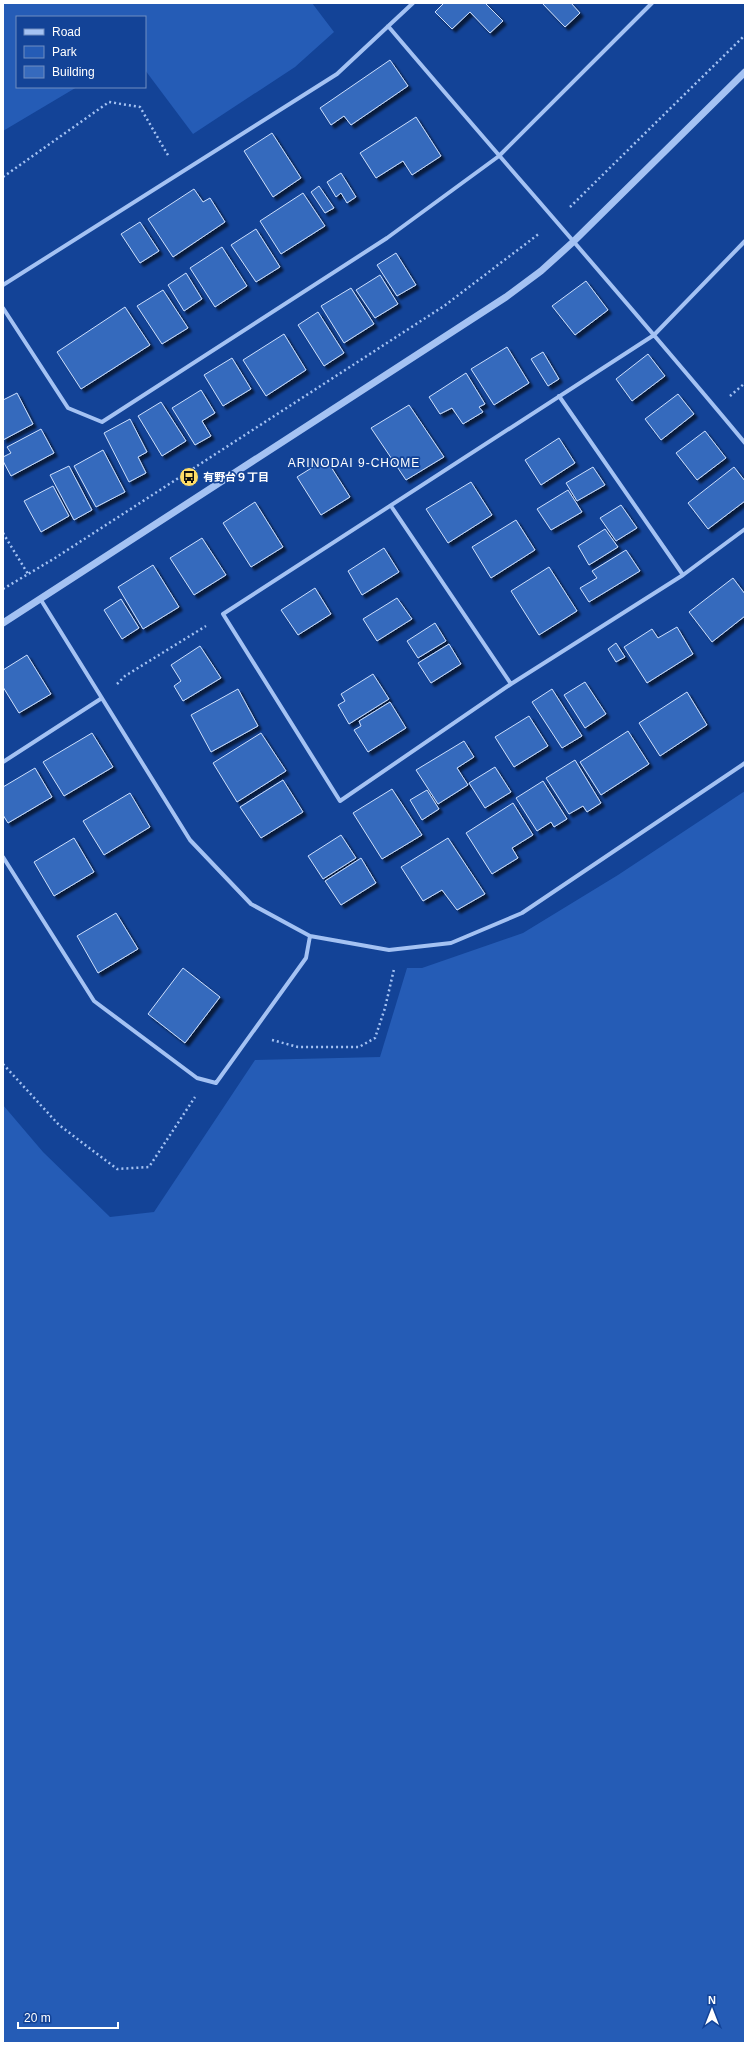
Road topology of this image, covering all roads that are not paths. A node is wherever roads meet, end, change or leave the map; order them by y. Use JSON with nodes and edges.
{"nodes":[{"id":1,"x":413,"y":3,"type":"edge"},
{"id":2,"x":652,"y":3,"type":"edge"},
{"id":3,"x":388,"y":26,"type":"junction"},
{"id":4,"x":745,"y":72,"type":"edge"},
{"id":5,"x":499,"y":156,"type":"junction"},
{"id":6,"x":745,"y":241,"type":"edge"},
{"id":7,"x":573,"y":242,"type":"junction"},
{"id":8,"x":3,"y":285,"type":"edge"},
{"id":9,"x":3,"y":308,"type":"edge"},
{"id":10,"x":654,"y":335,"type":"junction"},
{"id":11,"x":559,"y":396,"type":"junction"},
{"id":12,"x":745,"y":443,"type":"edge"},
{"id":13,"x":391,"y":506,"type":"junction"},
{"id":14,"x":745,"y":529,"type":"edge"},
{"id":15,"x":682,"y":576,"type":"junction"},
{"id":16,"x":40,"y":600,"type":"junction"},
{"id":17,"x":3,"y":623,"type":"edge"},
{"id":18,"x":511,"y":684,"type":"junction"},
{"id":19,"x":102,"y":698,"type":"junction"},
{"id":20,"x":3,"y":762,"type":"edge"},
{"id":21,"x":745,"y":763,"type":"edge"},
{"id":22,"x":3,"y":857,"type":"edge"},
{"id":23,"x":310,"y":936,"type":"junction"}],
"edges":[{"from":1,"to":3,"type":"street"},
{"from":2,"to":5,"type":"street"},
{"from":3,"to":5,"type":"street"},
{"from":3,"to":8,"type":"street"},
{"from":4,"to":7,"type":"street"},
{"from":5,"to":7,"type":"street"},
{"from":5,"to":9,"type":"street"},
{"from":6,"to":10,"type":"street"},
{"from":7,"to":10,"type":"street"},
{"from":7,"to":16,"type":"street"},
{"from":10,"to":11,"type":"street"},
{"from":10,"to":12,"type":"street"},
{"from":11,"to":13,"type":"street"},
{"from":11,"to":15,"type":"street"},
{"from":13,"to":18,"type":"street"},
{"from":13,"to":18,"type":"street"},
{"from":14,"to":15,"type":"street"},
{"from":15,"to":18,"type":"street"},
{"from":16,"to":17,"type":"street"},
{"from":16,"to":19,"type":"street"},
{"from":19,"to":20,"type":"street"},
{"from":19,"to":23,"type":"street"},
{"from":21,"to":23,"type":"street"},
{"from":22,"to":23,"type":"street"}]}
